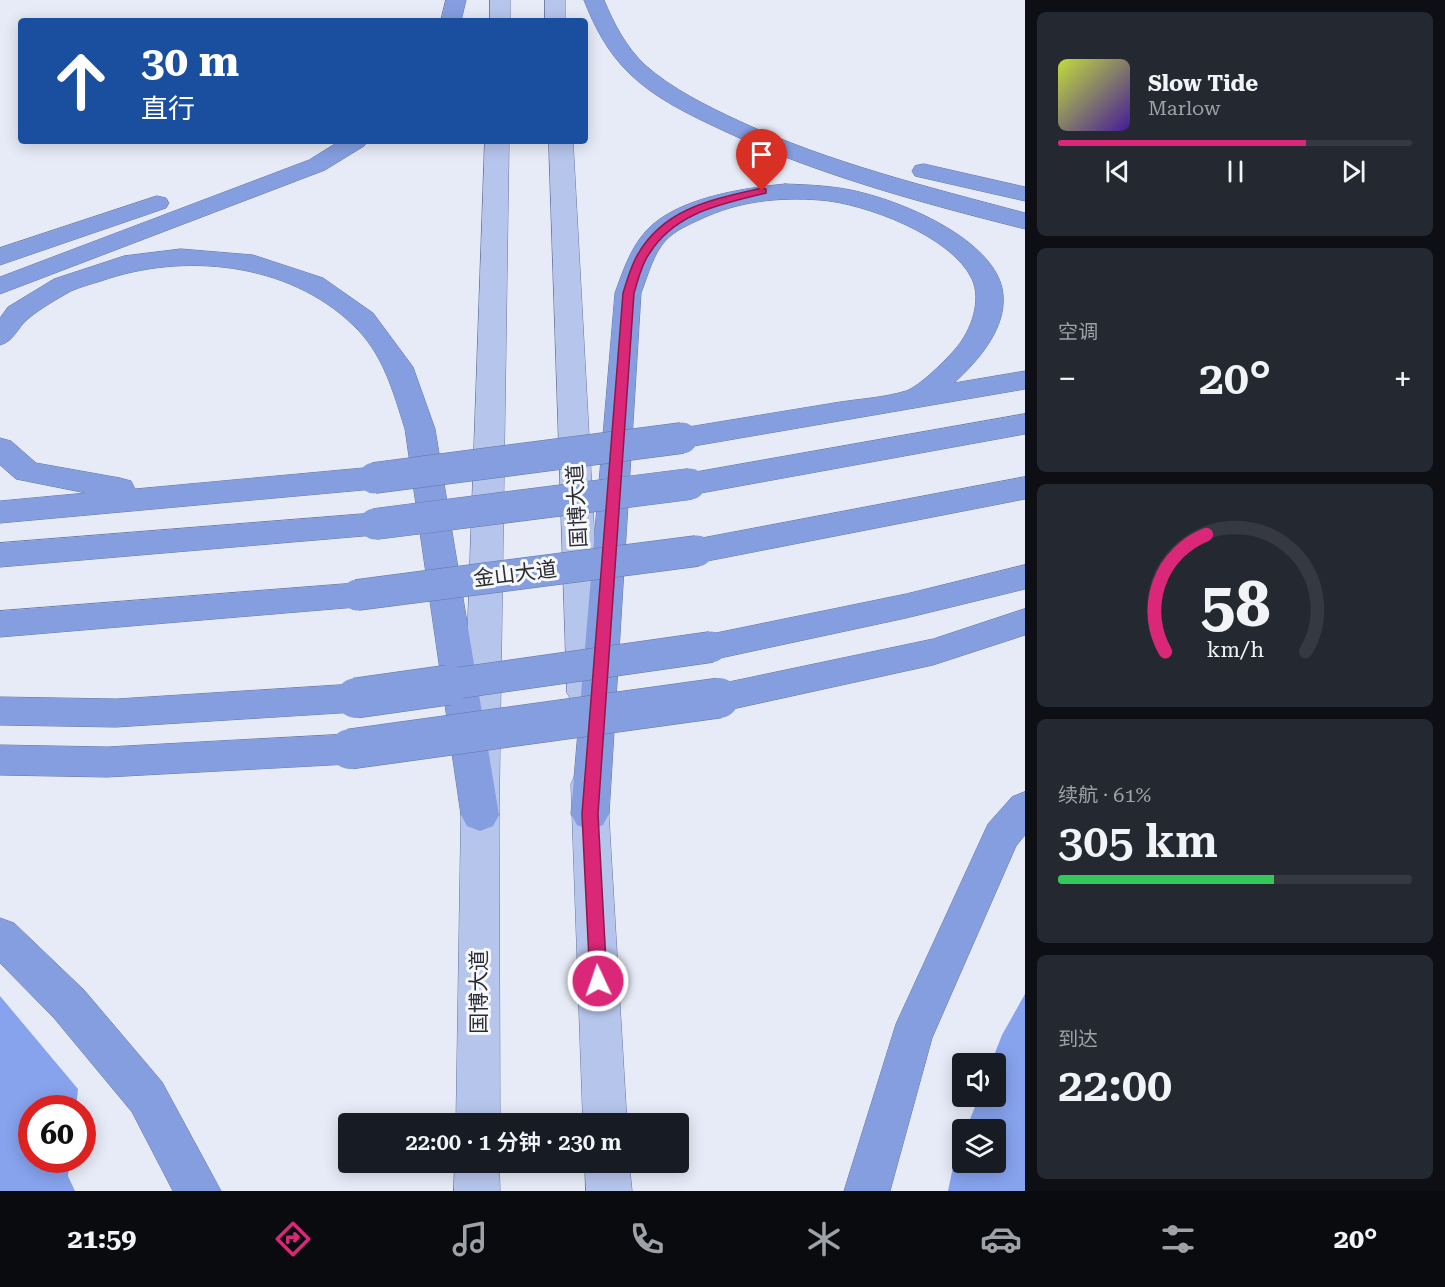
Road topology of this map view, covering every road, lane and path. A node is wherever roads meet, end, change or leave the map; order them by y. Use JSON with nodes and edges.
{"nodes":[{"id":1,"x":456,"y":0,"type":"edge"},
{"id":2,"x":500,"y":0,"type":"edge"},
{"id":3,"x":555,"y":0,"type":"edge"},
{"id":4,"x":594,"y":0,"type":"edge"},
{"id":5,"x":452,"y":18,"type":"edge"},
{"id":6,"x":500,"y":18,"type":"edge"},
{"id":7,"x":555,"y":18,"type":"edge"},
{"id":8,"x":682,"y":102,"type":"junction"},
{"id":9,"x":315,"y":144,"type":"edge"},
{"id":10,"x":351,"y":144,"type":"edge"},
{"id":11,"x":497,"y":144,"type":"edge"},
{"id":12,"x":561,"y":144,"type":"edge"},
{"id":13,"x":1025,"y":194,"type":"edge"},
{"id":14,"x":1025,"y":221,"type":"edge"},
{"id":15,"x":0,"y":257,"type":"edge"},
{"id":16,"x":0,"y":286,"type":"edge"},
{"id":17,"x":0,"y":336,"type":"edge"},
{"id":18,"x":1025,"y":380,"type":"edge"},
{"id":19,"x":914,"y":400,"type":"junction"},
{"id":20,"x":1025,"y":424,"type":"edge"},
{"id":21,"x":0,"y":448,"type":"edge"},
{"id":22,"x":1025,"y":488,"type":"edge"},
{"id":23,"x":182,"y":497,"type":"junction"},
{"id":24,"x":0,"y":512,"type":"edge"},
{"id":25,"x":0,"y":555,"type":"edge"},
{"id":26,"x":1025,"y":577,"type":"edge"},
{"id":27,"x":1025,"y":622,"type":"edge"},
{"id":28,"x":0,"y":624,"type":"edge"},
{"id":29,"x":0,"y":711,"type":"edge"},
{"id":30,"x":0,"y":760,"type":"edge"},
{"id":31,"x":1025,"y":808,"type":"edge"},
{"id":32,"x":590,"y":814,"type":"junction"},
{"id":33,"x":480,"y":815,"type":"junction"},
{"id":34,"x":0,"y":936,"type":"edge"},
{"id":35,"x":478,"y":1113,"type":"edge"},
{"id":36,"x":604,"y":1113,"type":"edge"},
{"id":37,"x":477,"y":1173,"type":"edge"},
{"id":38,"x":608,"y":1173,"type":"edge"},
{"id":39,"x":198,"y":1191,"type":"edge"},
{"id":40,"x":477,"y":1191,"type":"edge"},
{"id":41,"x":609,"y":1191,"type":"edge"},
{"id":42,"x":867,"y":1191,"type":"edge"}],
"edges":[{"from":1,"to":5,"type":"highway"},
{"from":2,"to":6,"type":"main road"},
{"from":3,"to":7,"type":"main road"},
{"from":4,"to":8,"type":"highway"},
{"from":8,"to":13,"type":"highway"},
{"from":8,"to":14,"type":"highway"},
{"from":9,"to":15,"type":"highway"},
{"from":10,"to":16,"type":"highway"},
{"from":11,"to":33,"type":"main road","name":"国博大道"},
{"from":12,"to":32,"type":"main road","name":"国博大道"},
{"from":17,"to":33,"type":"highway"},
{"from":18,"to":19,"type":"highway"},
{"from":19,"to":23,"type":"highway","bridge":true},
{"from":19,"to":32,"type":"highway"},
{"from":20,"to":25,"type":"highway","bridge":true},
{"from":21,"to":23,"type":"highway"},
{"from":22,"to":28,"type":"highway","name":"金山大道","bridge":true},
{"from":23,"to":24,"type":"highway"},
{"from":26,"to":29,"type":"highway","bridge":true},
{"from":27,"to":30,"type":"highway","bridge":true},
{"from":31,"to":42,"type":"highway"},
{"from":32,"to":36,"type":"main road","name":"国博大道"},
{"from":33,"to":35,"type":"main road","name":"国博大道"},
{"from":34,"to":39,"type":"highway"},
{"from":37,"to":40,"type":"main road"},
{"from":38,"to":41,"type":"main road"}]}
